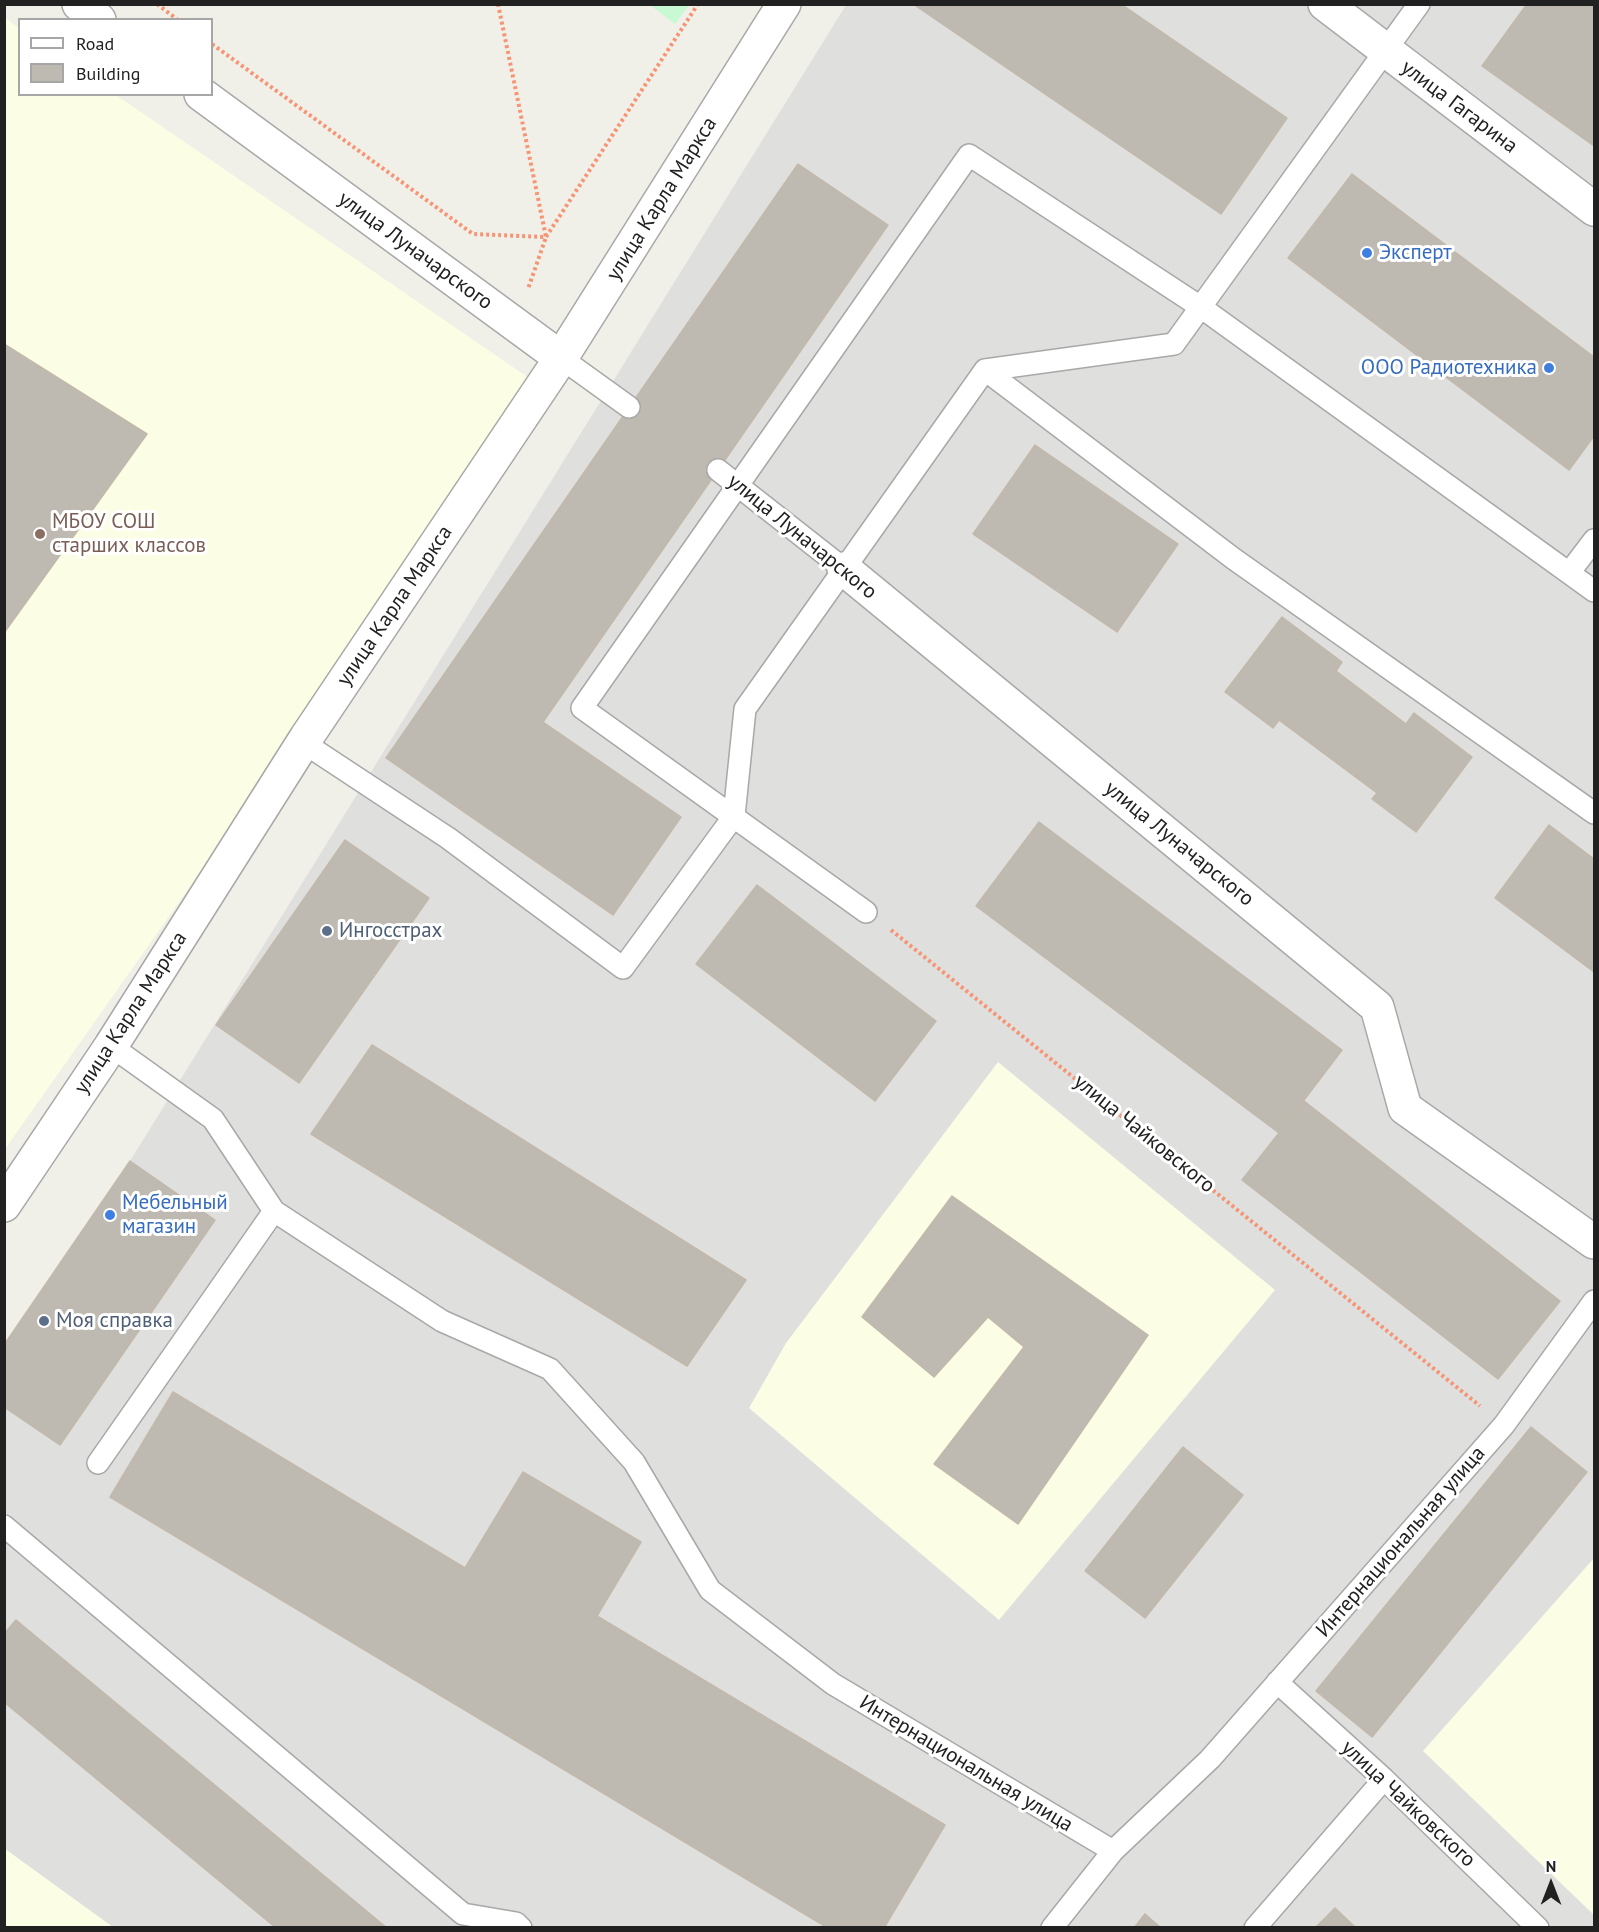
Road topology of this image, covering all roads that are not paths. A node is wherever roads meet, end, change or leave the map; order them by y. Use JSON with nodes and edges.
{"nodes":[{"id":1,"x":79,"y":4,"type":"edge"},
{"id":2,"x":784,"y":4,"type":"edge"},
{"id":3,"x":1324,"y":4,"type":"edge"},
{"id":4,"x":1419,"y":4,"type":"edge"},
{"id":5,"x":96,"y":18,"type":"edge"},
{"id":6,"x":1385,"y":51,"type":"junction"},
{"id":7,"x":204,"y":96,"type":"edge"},
{"id":8,"x":1594,"y":210,"type":"edge"},
{"id":9,"x":1202,"y":308,"type":"junction"},
{"id":10,"x":561,"y":358,"type":"junction"},
{"id":11,"x":985,"y":370,"type":"junction"},
{"id":12,"x":629,"y":407,"type":"dead end"},
{"id":13,"x":718,"y":470,"type":"dead end"},
{"id":14,"x":737,"y":485,"type":"junction"},
{"id":15,"x":1594,"y":540,"type":"edge"},
{"id":16,"x":844,"y":569,"type":"junction"},
{"id":17,"x":1569,"y":573,"type":"junction"},
{"id":18,"x":1594,"y":591,"type":"edge"},
{"id":19,"x":304,"y":743,"type":"junction"},
{"id":20,"x":1594,"y":813,"type":"edge"},
{"id":21,"x":734,"y":816,"type":"junction"},
{"id":22,"x":866,"y":912,"type":"road end"},
{"id":23,"x":111,"y":1046,"type":"junction"},
{"id":24,"x":4,"y":1205,"type":"edge"},
{"id":25,"x":274,"y":1211,"type":"junction"},
{"id":26,"x":1594,"y":1242,"type":"edge"},
{"id":27,"x":1594,"y":1301,"type":"edge"},
{"id":28,"x":98,"y":1463,"type":"dead end"},
{"id":29,"x":4,"y":1526,"type":"edge"},
{"id":30,"x":1277,"y":1682,"type":"junction"},
{"id":31,"x":1384,"y":1779,"type":"junction"},
{"id":32,"x":1113,"y":1851,"type":"junction"},
{"id":33,"x":521,"y":1928,"type":"edge"},
{"id":34,"x":1052,"y":1928,"type":"edge"},
{"id":35,"x":1255,"y":1928,"type":"edge"},
{"id":36,"x":1538,"y":1928,"type":"edge"}],
"edges":[{"from":1,"to":5,"type":"street"},
{"from":2,"to":10,"type":"street","name":"улица Карла Маркса"},
{"from":3,"to":6,"type":"street","name":"улица Гагарина"},
{"from":4,"to":6,"type":"lane"},
{"from":6,"to":8,"type":"street","name":"улица Гагарина"},
{"from":6,"to":9,"type":"lane"},
{"from":7,"to":10,"type":"street","name":"улица Луначарского"},
{"from":9,"to":11,"type":"lane"},
{"from":9,"to":14,"type":"lane"},
{"from":9,"to":17,"type":"lane"},
{"from":10,"to":12,"type":"lane","name":"улица Луначарского"},
{"from":10,"to":19,"type":"street","name":"улица Карла Маркса"},
{"from":11,"to":16,"type":"lane"},
{"from":11,"to":20,"type":"lane"},
{"from":13,"to":14,"type":"lane","name":"улица Луначарского"},
{"from":14,"to":16,"type":"lane","name":"улица Луначарского"},
{"from":14,"to":21,"type":"lane"},
{"from":15,"to":17,"type":"lane"},
{"from":16,"to":21,"type":"lane"},
{"from":16,"to":26,"type":"street","name":"улица Луначарского"},
{"from":17,"to":18,"type":"lane"},
{"from":19,"to":21,"type":"lane"},
{"from":19,"to":23,"type":"street","name":"улица Карла Маркса"},
{"from":21,"to":22,"type":"lane"},
{"from":23,"to":24,"type":"street","name":"улица Карла Маркса"},
{"from":23,"to":25,"type":"lane","name":"Интернациональная улица"},
{"from":25,"to":28,"type":"lane"},
{"from":25,"to":32,"type":"lane","name":"Интернациональная улица"},
{"from":27,"to":30,"type":"lane","name":"Интернациональная улица"},
{"from":29,"to":33,"type":"lane"},
{"from":30,"to":31,"type":"lane","name":"улица Чайковского"},
{"from":30,"to":32,"type":"lane","name":"Интернациональная улица"},
{"from":31,"to":35,"type":"lane"},
{"from":31,"to":36,"type":"lane","name":"улица Чайковского"},
{"from":32,"to":34,"type":"lane"}]}
